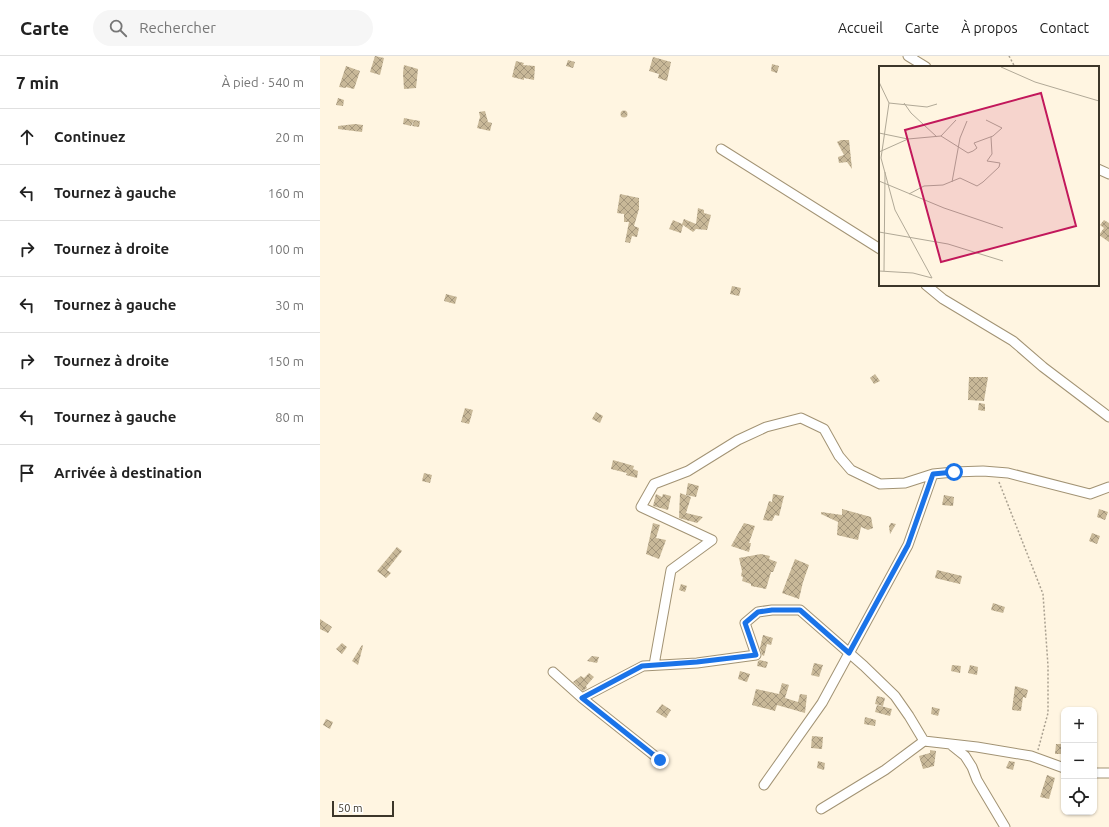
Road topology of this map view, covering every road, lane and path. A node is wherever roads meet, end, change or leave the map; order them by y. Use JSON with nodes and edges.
{"nodes":[{"id":1,"x":908,"y":56,"type":"edge"},
{"id":2,"x":1009,"y":56,"type":"edge"},
{"id":3,"x":924,"y":66,"type":"edge"},
{"id":4,"x":1014,"y":66,"type":"edge"},
{"id":5,"x":721,"y":149,"type":"dead end"},
{"id":6,"x":1099,"y":170,"type":"edge"},
{"id":7,"x":1109,"y":174,"type":"edge"},
{"id":8,"x":879,"y":248,"type":"edge"},
{"id":9,"x":927,"y":286,"type":"edge"},
{"id":10,"x":1109,"y":417,"type":"edge"},
{"id":11,"x":995,"y":472,"type":"junction"},
{"id":12,"x":933,"y":474,"type":"junction"},
{"id":13,"x":1109,"y":488,"type":"edge"},
{"id":14,"x":849,"y":653,"type":"junction"},
{"id":15,"x":654,"y":665,"type":"junction"},
{"id":16,"x":553,"y":672,"type":"dead end"},
{"id":17,"x":582,"y":698,"type":"junction"},
{"id":18,"x":924,"y":741,"type":"junction"},
{"id":19,"x":949,"y":744,"type":"junction"},
{"id":20,"x":1036,"y":758,"type":"junction"},
{"id":21,"x":660,"y":760,"type":"dead end"},
{"id":22,"x":1061,"y":767,"type":"edge"},
{"id":23,"x":1097,"y":773,"type":"edge"},
{"id":24,"x":1109,"y":774,"type":"edge"},
{"id":25,"x":764,"y":785,"type":"dead end"},
{"id":26,"x":821,"y":808,"type":"dead end"},
{"id":27,"x":1005,"y":827,"type":"edge"}],
"edges":[{"from":1,"to":3,"type":"street"},
{"from":2,"to":4,"type":"path"},
{"from":5,"to":8,"type":"street"},
{"from":6,"to":7,"type":"street"},
{"from":9,"to":10,"type":"street"},
{"from":11,"to":12,"type":"street"},
{"from":11,"to":13,"type":"street"},
{"from":11,"to":20,"type":"path"},
{"from":12,"to":14,"type":"street"},
{"from":12,"to":15,"type":"street"},
{"from":14,"to":15,"type":"street"},
{"from":14,"to":18,"type":"street"},
{"from":14,"to":25,"type":"street"},
{"from":15,"to":17,"type":"street"},
{"from":16,"to":17,"type":"street"},
{"from":17,"to":21,"type":"street"},
{"from":18,"to":19,"type":"street"},
{"from":18,"to":26,"type":"street"},
{"from":19,"to":20,"type":"street"},
{"from":19,"to":27,"type":"street"},
{"from":20,"to":22,"type":"street"},
{"from":23,"to":24,"type":"street"}]}
